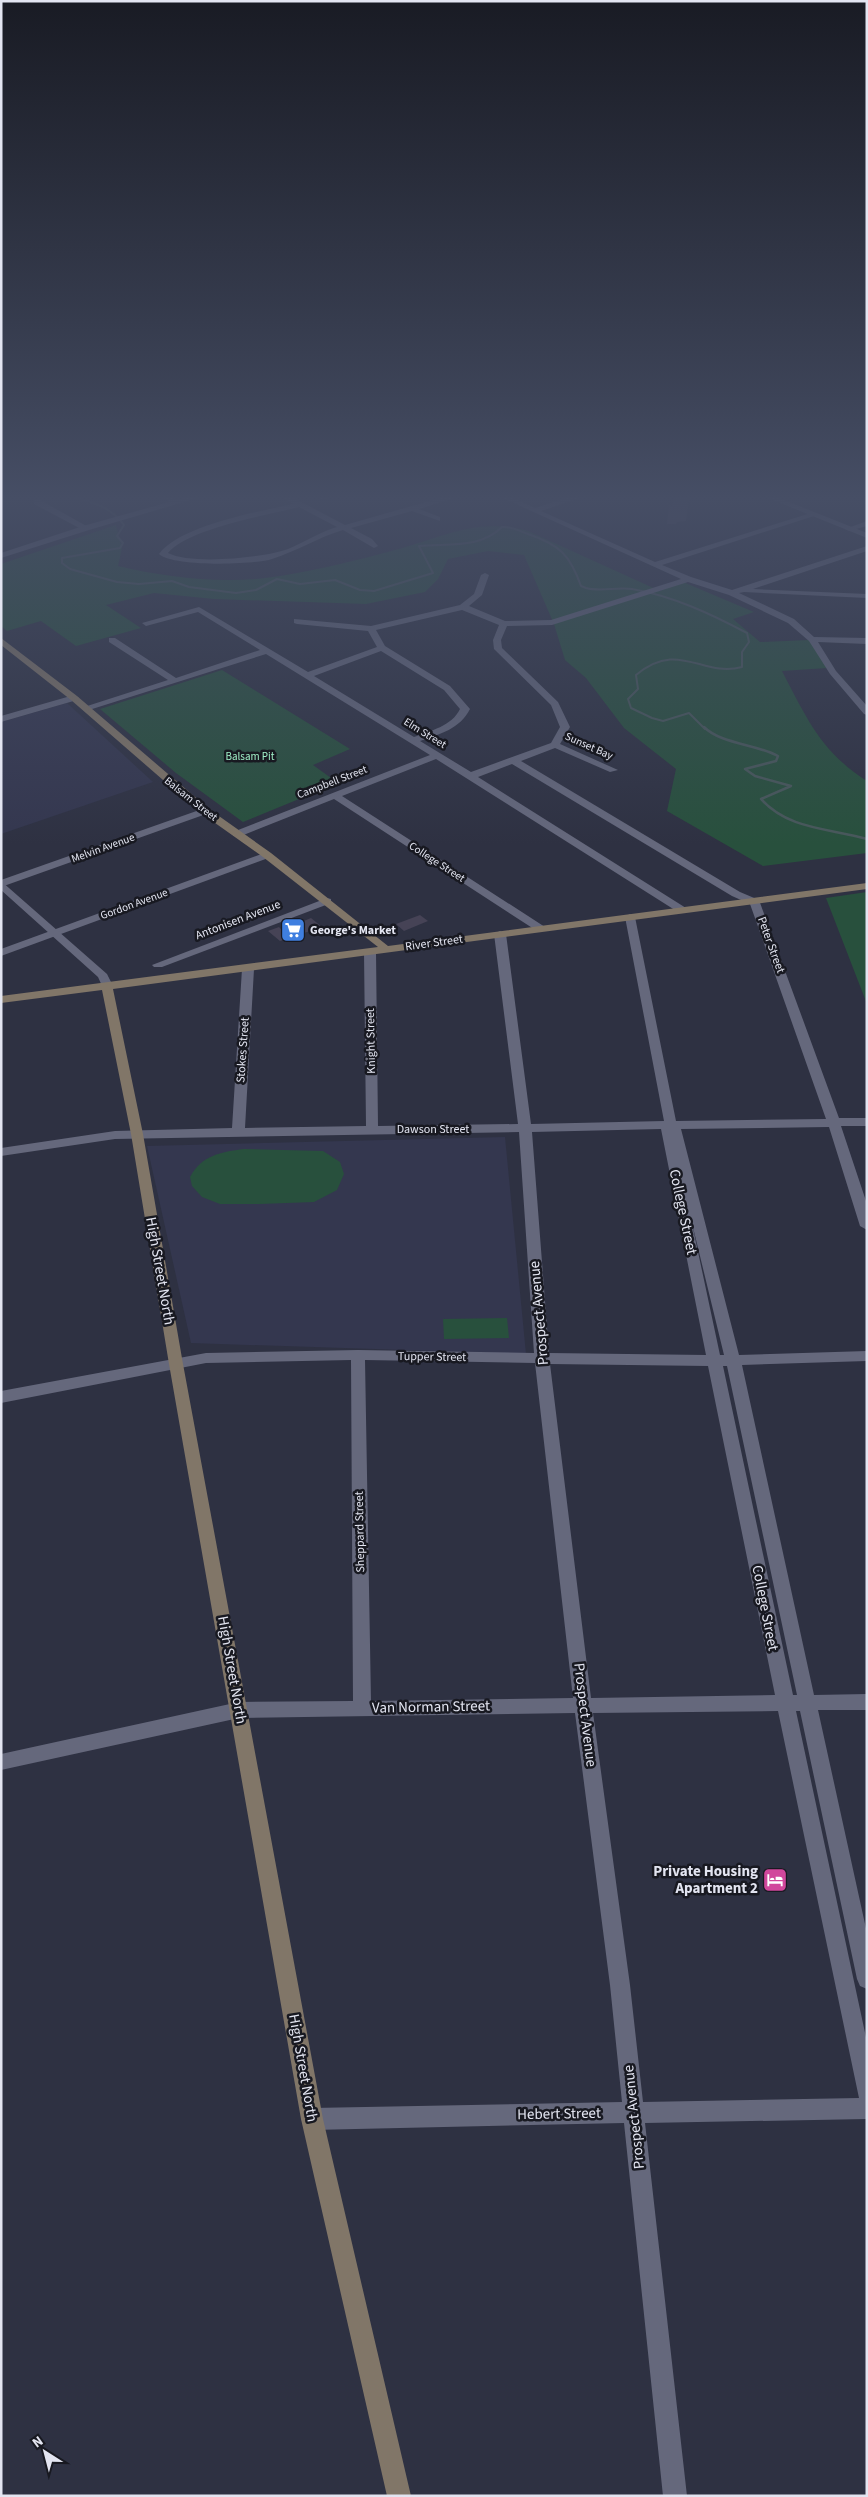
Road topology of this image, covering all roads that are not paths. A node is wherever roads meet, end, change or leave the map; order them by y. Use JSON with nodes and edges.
{"nodes":[{"id":1,"x":193,"y":611,"type":"edge"},
{"id":2,"x":202,"y":611,"type":"edge"},
{"id":3,"x":449,"y":611,"type":"edge"},
{"id":4,"x":472,"y":611,"type":"edge"},
{"id":5,"x":591,"y":611,"type":"edge"},
{"id":6,"x":771,"y":611,"type":"edge"},
{"id":7,"x":298,"y":621,"type":"dead end"},
{"id":8,"x":146,"y":623,"type":"dead end"},
{"id":9,"x":504,"y":624,"type":"junction"},
{"id":10,"x":371,"y":629,"type":"junction"},
{"id":11,"x":812,"y":639,"type":"junction"},
{"id":12,"x":112,"y":640,"type":"dead end"},
{"id":13,"x":1,"y":641,"type":"edge"},
{"id":14,"x":867,"y":642,"type":"edge"},
{"id":15,"x":382,"y":648,"type":"junction"},
{"id":16,"x":267,"y":650,"type":"junction"},
{"id":17,"x":307,"y":675,"type":"junction"},
{"id":18,"x":175,"y":681,"type":"junction"},
{"id":19,"x":74,"y":698,"type":"junction"},
{"id":20,"x":864,"y":703,"type":"edge"},
{"id":21,"x":86,"y":708,"type":"junction"},
{"id":22,"x":867,"y":712,"type":"edge"},
{"id":23,"x":1,"y":719,"type":"edge"},
{"id":24,"x":413,"y":740,"type":"junction"},
{"id":25,"x":555,"y":745,"type":"junction"},
{"id":26,"x":438,"y":755,"type":"junction"},
{"id":27,"x":513,"y":760,"type":"junction"},
{"id":28,"x":613,"y":770,"type":"dead end"},
{"id":29,"x":470,"y":776,"type":"junction"},
{"id":30,"x":334,"y":795,"type":"junction"},
{"id":31,"x":205,"y":811,"type":"junction"},
{"id":32,"x":237,"y":834,"type":"junction"},
{"id":33,"x":267,"y":855,"type":"junction"},
{"id":34,"x":1,"y":884,"type":"edge"},
{"id":35,"x":867,"y":886,"type":"edge"},
{"id":36,"x":328,"y":901,"type":"junction"},
{"id":37,"x":755,"y":902,"type":"junction"},
{"id":38,"x":682,"y":910,"type":"junction"},
{"id":39,"x":630,"y":917,"type":"junction"},
{"id":40,"x":541,"y":928,"type":"junction"},
{"id":41,"x":57,"y":933,"type":"junction"},
{"id":42,"x":500,"y":934,"type":"junction"},
{"id":43,"x":385,"y":950,"type":"junction"},
{"id":44,"x":370,"y":952,"type":"junction"},
{"id":45,"x":1,"y":954,"type":"edge"},
{"id":46,"x":158,"y":965,"type":"dead end"},
{"id":47,"x":248,"y":969,"type":"junction"},
{"id":48,"x":107,"y":986,"type":"junction"},
{"id":49,"x":1,"y":1000,"type":"edge"},
{"id":50,"x":867,"y":1122,"type":"edge"},
{"id":51,"x":834,"y":1123,"type":"junction"},
{"id":52,"x":671,"y":1126,"type":"junction"},
{"id":53,"x":525,"y":1129,"type":"junction"},
{"id":54,"x":372,"y":1130,"type":"junction"},
{"id":55,"x":238,"y":1131,"type":"junction"},
{"id":56,"x":137,"y":1134,"type":"junction"},
{"id":57,"x":1,"y":1152,"type":"edge"},
{"id":58,"x":867,"y":1226,"type":"edge"},
{"id":59,"x":358,"y":1355,"type":"junction"},
{"id":60,"x":867,"y":1356,"type":"edge"},
{"id":61,"x":542,"y":1360,"type":"junction"},
{"id":62,"x":733,"y":1360,"type":"junction"},
{"id":63,"x":714,"y":1361,"type":"junction"},
{"id":64,"x":176,"y":1364,"type":"junction"},
{"id":65,"x":1,"y":1397,"type":"edge"},
{"id":66,"x":734,"y":1452,"type":"junction"},
{"id":67,"x":752,"y":1453,"type":"junction"},
{"id":68,"x":867,"y":1702,"type":"edge"},
{"id":69,"x":784,"y":1704,"type":"junction"},
{"id":70,"x":807,"y":1704,"type":"junction"},
{"id":71,"x":583,"y":1705,"type":"junction"},
{"id":72,"x":362,"y":1708,"type":"junction"},
{"id":73,"x":239,"y":1710,"type":"junction"},
{"id":74,"x":1,"y":1762,"type":"edge"},
{"id":75,"x":867,"y":1978,"type":"edge"},
{"id":76,"x":867,"y":2092,"type":"edge"},
{"id":77,"x":867,"y":2108,"type":"edge"},
{"id":78,"x":634,"y":2113,"type":"junction"},
{"id":79,"x":312,"y":2119,"type":"junction"},
{"id":80,"x":399,"y":2496,"type":"edge"},
{"id":81,"x":675,"y":2496,"type":"edge"}],
"edges":[{"from":1,"to":8,"type":"street","name":"Elm Street"},
{"from":2,"to":16,"type":"street","name":"Elm Street"},
{"from":3,"to":10,"type":"street"},
{"from":4,"to":9,"type":"street"},
{"from":5,"to":9,"type":"street"},
{"from":6,"to":11,"type":"street"},
{"from":7,"to":10,"type":"street"},
{"from":9,"to":25,"type":"street"},
{"from":10,"to":15,"type":"street"},
{"from":11,"to":14,"type":"street"},
{"from":11,"to":20,"type":"street"},
{"from":12,"to":18,"type":"street"},
{"from":13,"to":19,"type":"main road","name":"Balsam Street"},
{"from":15,"to":17,"type":"street"},
{"from":15,"to":24,"type":"street"},
{"from":16,"to":17,"type":"street","name":"Elm Street"},
{"from":16,"to":18,"type":"street"},
{"from":17,"to":24,"type":"street","name":"Elm Street"},
{"from":18,"to":21,"type":"street"},
{"from":19,"to":21,"type":"main road","name":"Balsam Street"},
{"from":19,"to":23,"type":"street"},
{"from":20,"to":22,"type":"street"},
{"from":21,"to":31,"type":"main road","name":"Balsam Street"},
{"from":24,"to":26,"type":"street","name":"Elm Street"},
{"from":25,"to":27,"type":"street"},
{"from":25,"to":28,"type":"street","name":"Sunset Bay"},
{"from":26,"to":29,"type":"street","name":"Elm Street"},
{"from":26,"to":30,"type":"street","name":"Campbell Street"},
{"from":27,"to":29,"type":"street"},
{"from":27,"to":37,"type":"street","name":"Peter Street"},
{"from":29,"to":38,"type":"street","name":"Elm Street"},
{"from":30,"to":32,"type":"street","name":"Campbell Street"},
{"from":30,"to":40,"type":"street","name":"College Street"},
{"from":31,"to":32,"type":"main road","name":"Balsam Street"},
{"from":31,"to":34,"type":"street","name":"Melvin Avenue"},
{"from":32,"to":33,"type":"main road","name":"Balsam Street"},
{"from":33,"to":36,"type":"main road","name":"Balsam Street"},
{"from":33,"to":41,"type":"street","name":"Gordon Avenue"},
{"from":34,"to":41,"type":"street","name":"High Street North"},
{"from":35,"to":37,"type":"main road","name":"River Street"},
{"from":36,"to":43,"type":"main road","name":"Balsam Street"},
{"from":36,"to":46,"type":"street","name":"Antonisen Avenue"},
{"from":37,"to":38,"type":"main road","name":"River Street"},
{"from":37,"to":51,"type":"street","name":"Peter Street"},
{"from":38,"to":39,"type":"main road","name":"River Street"},
{"from":39,"to":40,"type":"main road","name":"River Street"},
{"from":39,"to":52,"type":"street","name":"College Street"},
{"from":40,"to":42,"type":"main road","name":"River Street"},
{"from":41,"to":45,"type":"street","name":"Gordon Avenue"},
{"from":41,"to":48,"type":"street","name":"High Street North"},
{"from":42,"to":43,"type":"main road","name":"River Street"},
{"from":42,"to":53,"type":"street","name":"Prospect Avenue"},
{"from":43,"to":44,"type":"main road","name":"River Street"},
{"from":44,"to":47,"type":"main road","name":"River Street"},
{"from":44,"to":54,"type":"street","name":"Knight Street"},
{"from":47,"to":48,"type":"main road","name":"River Street"},
{"from":47,"to":55,"type":"street","name":"Stokes Street"},
{"from":48,"to":49,"type":"main road","name":"River Street"},
{"from":48,"to":56,"type":"main road","name":"High Street North"},
{"from":50,"to":51,"type":"street","name":"Dawson Street"},
{"from":51,"to":52,"type":"street","name":"Dawson Street"},
{"from":51,"to":58,"type":"street","name":"Peter Street"},
{"from":52,"to":53,"type":"street","name":"Dawson Street"},
{"from":52,"to":62,"type":"street","name":"College Street"},
{"from":52,"to":63,"type":"street","name":"College Street"},
{"from":53,"to":54,"type":"street","name":"Dawson Street"},
{"from":53,"to":61,"type":"street","name":"Prospect Avenue"},
{"from":54,"to":55,"type":"street","name":"Dawson Street"},
{"from":55,"to":56,"type":"street","name":"Dawson Street"},
{"from":56,"to":57,"type":"street","name":"Dawson Street"},
{"from":56,"to":64,"type":"main road","name":"High Street North"},
{"from":59,"to":61,"type":"street","name":"Tupper Street"},
{"from":59,"to":64,"type":"street","name":"Tupper Street"},
{"from":59,"to":72,"type":"street","name":"Sheppard Street"},
{"from":60,"to":62,"type":"street","name":"Tupper Street"},
{"from":61,"to":63,"type":"street","name":"Tupper Street"},
{"from":61,"to":71,"type":"street","name":"Prospect Avenue"},
{"from":62,"to":63,"type":"street","name":"Tupper Street"},
{"from":62,"to":67,"type":"street","name":"College Street"},
{"from":63,"to":66,"type":"street","name":"College Street"},
{"from":64,"to":65,"type":"street","name":"Tupper Street"},
{"from":64,"to":73,"type":"main road","name":"High Street North"},
{"from":66,"to":67,"type":"street"},
{"from":66,"to":69,"type":"street","name":"College Street"},
{"from":67,"to":70,"type":"street","name":"College Street"},
{"from":68,"to":70,"type":"street","name":"Van Norman Street"},
{"from":69,"to":70,"type":"street","name":"Van Norman Street"},
{"from":69,"to":71,"type":"street","name":"Van Norman Street"},
{"from":69,"to":76,"type":"street","name":"College Street"},
{"from":70,"to":75,"type":"street","name":"College Street"},
{"from":71,"to":72,"type":"street","name":"Van Norman Street"},
{"from":71,"to":78,"type":"street","name":"Prospect Avenue"},
{"from":72,"to":73,"type":"street","name":"Van Norman Street"},
{"from":73,"to":74,"type":"street","name":"Van Norman Street"},
{"from":73,"to":79,"type":"main road","name":"High Street North"},
{"from":77,"to":78,"type":"street","name":"Hebert Street"},
{"from":78,"to":79,"type":"street","name":"Hebert Street"},
{"from":78,"to":81,"type":"street","name":"Prospect Avenue"},
{"from":79,"to":80,"type":"main road","name":"High Street North"}]}
